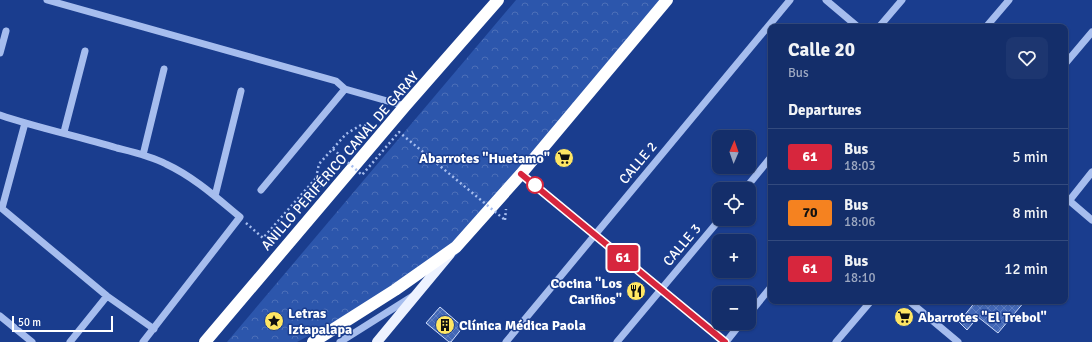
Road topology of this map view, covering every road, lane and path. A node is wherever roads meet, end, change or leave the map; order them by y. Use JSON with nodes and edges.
{"nodes":[{"id":1,"x":47,"y":0,"type":"edge"},
{"id":2,"x":498,"y":0,"type":"edge"},
{"id":3,"x":667,"y":0,"type":"edge"},
{"id":4,"x":790,"y":0,"type":"edge"},
{"id":5,"x":826,"y":0,"type":"edge"},
{"id":6,"x":902,"y":0,"type":"edge"},
{"id":7,"x":1009,"y":0,"type":"edge"},
{"id":8,"x":770,"y":24,"type":"edge"},
{"id":9,"x":854,"y":24,"type":"edge"},
{"id":10,"x":882,"y":24,"type":"edge"},
{"id":11,"x":989,"y":24,"type":"edge"},
{"id":12,"x":768,"y":27,"type":"edge"},
{"id":13,"x":6,"y":31,"type":"dead end"},
{"id":14,"x":1092,"y":32,"type":"edge"},
{"id":15,"x":85,"y":51,"type":"dead end"},
{"id":16,"x":0,"y":53,"type":"edge"},
{"id":17,"x":1068,"y":60,"type":"edge"},
{"id":18,"x":164,"y":69,"type":"dead end"},
{"id":19,"x":345,"y":89,"type":"junction"},
{"id":20,"x":241,"y":91,"type":"dead end"},
{"id":21,"x":406,"y":106,"type":"junction"},
{"id":22,"x":0,"y":114,"type":"edge"},
{"id":23,"x":25,"y":123,"type":"junction"},
{"id":24,"x":64,"y":132,"type":"junction"},
{"id":25,"x":383,"y":133,"type":"junction"},
{"id":26,"x":333,"y":149,"type":"junction"},
{"id":27,"x":143,"y":155,"type":"junction"},
{"id":28,"x":768,"y":161,"type":"edge"},
{"id":29,"x":1092,"y":172,"type":"edge"},
{"id":30,"x":521,"y":174,"type":"junction"},
{"id":31,"x":316,"y":178,"type":"junction"},
{"id":32,"x":751,"y":182,"type":"edge"},
{"id":33,"x":261,"y":190,"type":"dead end"},
{"id":34,"x":215,"y":196,"type":"junction"},
{"id":35,"x":327,"y":198,"type":"junction"},
{"id":36,"x":1068,"y":198,"type":"edge"},
{"id":37,"x":1068,"y":200,"type":"edge"},
{"id":38,"x":1,"y":208,"type":"edge"},
{"id":39,"x":240,"y":217,"type":"junction"},
{"id":40,"x":505,"y":220,"type":"dead end"},
{"id":41,"x":1092,"y":220,"type":"edge"},
{"id":42,"x":714,"y":226,"type":"edge"},
{"id":43,"x":595,"y":235,"type":"junction"},
{"id":44,"x":456,"y":247,"type":"junction"},
{"id":45,"x":661,"y":290,"type":"junction"},
{"id":46,"x":768,"y":291,"type":"edge"},
{"id":47,"x":417,"y":293,"type":"junction"},
{"id":48,"x":107,"y":296,"type":"junction"},
{"id":49,"x":868,"y":304,"type":"edge"},
{"id":50,"x":912,"y":304,"type":"edge"},
{"id":51,"x":756,"y":305,"type":"edge"},
{"id":52,"x":0,"y":316,"type":"edge"},
{"id":53,"x":154,"y":329,"type":"junction"},
{"id":54,"x":736,"y":330,"type":"edge"},
{"id":55,"x":953,"y":340,"type":"edge"},
{"id":56,"x":32,"y":342,"type":"edge"},
{"id":57,"x":70,"y":342,"type":"edge"},
{"id":58,"x":143,"y":342,"type":"edge"},
{"id":59,"x":205,"y":342,"type":"edge"},
{"id":60,"x":313,"y":342,"type":"edge"},
{"id":61,"x":340,"y":342,"type":"edge"},
{"id":62,"x":377,"y":342,"type":"edge"},
{"id":63,"x":506,"y":342,"type":"edge"},
{"id":64,"x":617,"y":342,"type":"edge"},
{"id":65,"x":725,"y":342,"type":"edge"},
{"id":66,"x":836,"y":342,"type":"edge"}],
"edges":[{"from":1,"to":19,"type":"street"},
{"from":2,"to":21,"type":"highway","name":"ANILLO PERIFÉRICO CANAL DE GARAY"},
{"from":3,"to":30,"type":"highway"},
{"from":4,"to":8,"type":"street","name":"CALLE 2"},
{"from":5,"to":9,"type":"street"},
{"from":6,"to":10,"type":"street"},
{"from":7,"to":11,"type":"street"},
{"from":12,"to":43,"type":"street","name":"CALLE 2"},
{"from":13,"to":16,"type":"street"},
{"from":14,"to":17,"type":"street"},
{"from":15,"to":24,"type":"street"},
{"from":18,"to":27,"type":"street"},
{"from":19,"to":21,"type":"street"},
{"from":19,"to":33,"type":"street"},
{"from":20,"to":34,"type":"street"},
{"from":21,"to":25,"type":"highway","name":"ANILLO PERIFÉRICO CANAL DE GARAY"},
{"from":22,"to":23,"type":"street"},
{"from":23,"to":24,"type":"street"},
{"from":23,"to":38,"type":"street"},
{"from":24,"to":27,"type":"street"},
{"from":25,"to":26,"type":"path"},
{"from":25,"to":35,"type":"highway","name":"ANILLO PERIFÉRICO CANAL DE GARAY"},
{"from":26,"to":31,"type":"path"},
{"from":26,"to":40,"type":"path","bridge":true},
{"from":27,"to":34,"type":"street"},
{"from":28,"to":32,"type":"street"},
{"from":29,"to":36,"type":"street"},
{"from":30,"to":43,"type":"street"},
{"from":30,"to":44,"type":"highway"},
{"from":31,"to":35,"type":"path"},
{"from":31,"to":39,"type":"path"},
{"from":34,"to":39,"type":"street"},
{"from":35,"to":59,"type":"highway","name":"ANILLO PERIFÉRICO CANAL DE GARAY"},
{"from":37,"to":41,"type":"street"},
{"from":38,"to":48,"type":"street"},
{"from":39,"to":53,"type":"street"},
{"from":42,"to":45,"type":"street","name":"CALLE 3"},
{"from":43,"to":45,"type":"street"},
{"from":43,"to":63,"type":"street","name":"CALLE 2"},
{"from":44,"to":47,"type":"main road"},
{"from":44,"to":60,"type":"highway"},
{"from":45,"to":64,"type":"street","name":"CALLE 3"},
{"from":45,"to":65,"type":"street"},
{"from":46,"to":51,"type":"street"},
{"from":47,"to":61,"type":"street"},
{"from":47,"to":62,"type":"main road"},
{"from":48,"to":53,"type":"street"},
{"from":48,"to":57,"type":"street"},
{"from":49,"to":66,"type":"street"},
{"from":50,"to":55,"type":"street"},
{"from":52,"to":56,"type":"street"},
{"from":53,"to":58,"type":"street"},
{"from":54,"to":65,"type":"street"}]}
